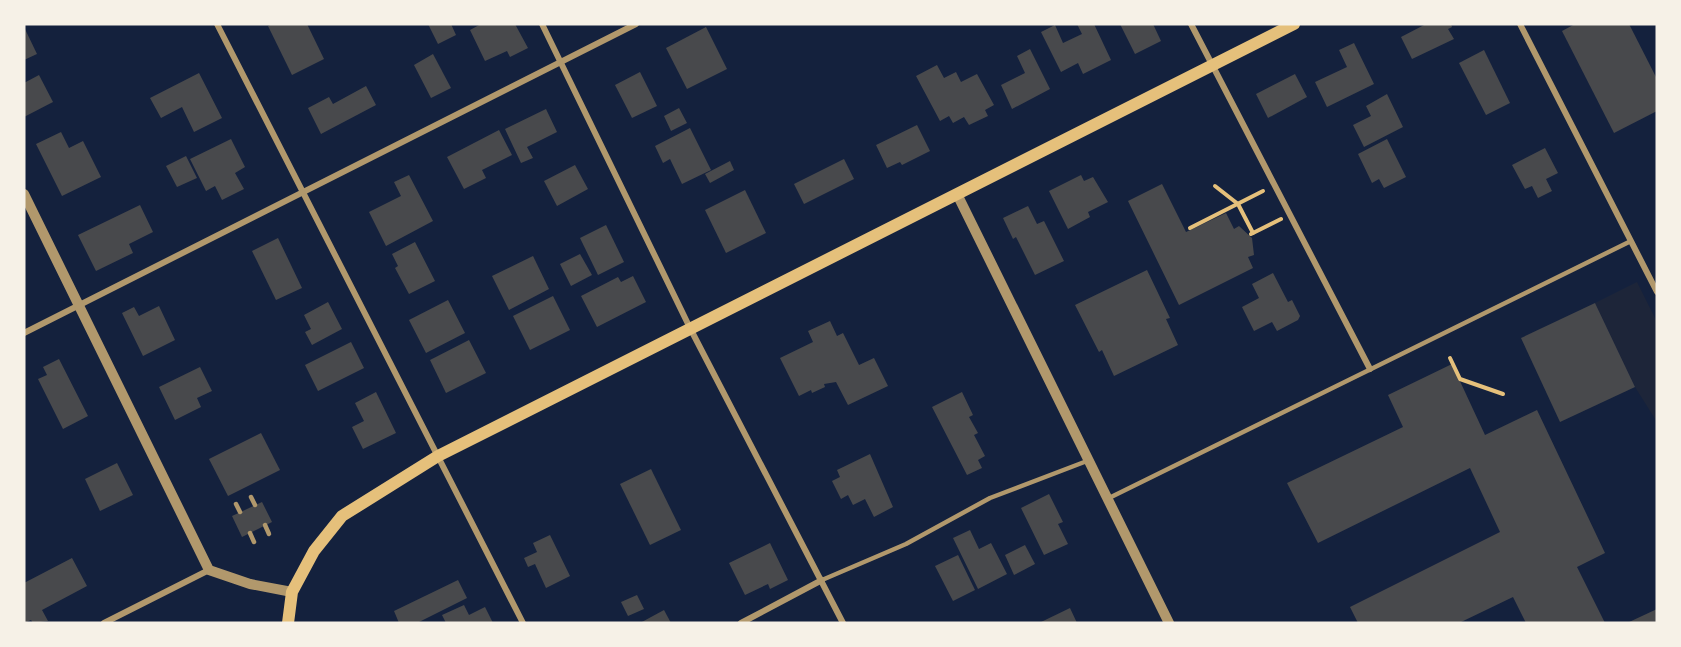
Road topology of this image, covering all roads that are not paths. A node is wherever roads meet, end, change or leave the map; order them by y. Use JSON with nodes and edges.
{"nodes":[{"id":1,"x":217,"y":24,"type":"edge"},
{"id":2,"x":542,"y":24,"type":"edge"},
{"id":3,"x":636,"y":24,"type":"edge"},
{"id":4,"x":1191,"y":24,"type":"edge"},
{"id":5,"x":1294,"y":24,"type":"edge"},
{"id":6,"x":1520,"y":24,"type":"edge"},
{"id":7,"x":561,"y":62,"type":"junction"},
{"id":8,"x":1212,"y":64,"type":"junction"},
{"id":9,"x":303,"y":192,"type":"junction"},
{"id":10,"x":24,"y":194,"type":"edge"},
{"id":11,"x":957,"y":194,"type":"junction"},
{"id":12,"x":1631,"y":241,"type":"junction"},
{"id":13,"x":1657,"y":292,"type":"edge"},
{"id":14,"x":79,"y":305,"type":"junction"},
{"id":15,"x":690,"y":328,"type":"junction"},
{"id":16,"x":24,"y":333,"type":"edge"},
{"id":17,"x":1370,"y":369,"type":"junction"},
{"id":18,"x":438,"y":456,"type":"junction"},
{"id":19,"x":1089,"y":460,"type":"junction"},
{"id":20,"x":251,"y":497,"type":"dead end"},
{"id":21,"x":1107,"y":499,"type":"junction"},
{"id":22,"x":236,"y":504,"type":"dead end"},
{"id":23,"x":255,"y":505,"type":"dead end"},
{"id":24,"x":240,"y":512,"type":"dead end"},
{"id":25,"x":265,"y":525,"type":"dead end"},
{"id":26,"x":250,"y":533,"type":"dead end"},
{"id":27,"x":269,"y":534,"type":"dead end"},
{"id":28,"x":254,"y":542,"type":"dead end"},
{"id":29,"x":209,"y":570,"type":"junction"},
{"id":30,"x":822,"y":580,"type":"junction"},
{"id":31,"x":292,"y":592,"type":"junction"},
{"id":32,"x":104,"y":623,"type":"edge"},
{"id":33,"x":288,"y":623,"type":"edge"},
{"id":34,"x":523,"y":623,"type":"edge"},
{"id":35,"x":741,"y":623,"type":"edge"},
{"id":36,"x":843,"y":623,"type":"edge"},
{"id":37,"x":1169,"y":623,"type":"edge"}],
"edges":[{"from":1,"to":9,"type":"street"},
{"from":2,"to":7,"type":"street"},
{"from":3,"to":7,"type":"street"},
{"from":4,"to":8,"type":"street"},
{"from":5,"to":8,"type":"main road"},
{"from":6,"to":12,"type":"street"},
{"from":7,"to":9,"type":"street"},
{"from":7,"to":15,"type":"street"},
{"from":8,"to":11,"type":"main road"},
{"from":8,"to":17,"type":"street"},
{"from":9,"to":14,"type":"street"},
{"from":9,"to":18,"type":"street"},
{"from":10,"to":14,"type":"street"},
{"from":11,"to":15,"type":"main road"},
{"from":11,"to":19,"type":"street"},
{"from":12,"to":13,"type":"street"},
{"from":12,"to":17,"type":"lane"},
{"from":14,"to":16,"type":"street"},
{"from":14,"to":29,"type":"street"},
{"from":15,"to":18,"type":"main road"},
{"from":15,"to":30,"type":"street"},
{"from":17,"to":21,"type":"lane"},
{"from":18,"to":31,"type":"main road"},
{"from":18,"to":34,"type":"street"},
{"from":19,"to":21,"type":"street"},
{"from":19,"to":30,"type":"lane"},
{"from":20,"to":23,"type":"lane"},
{"from":21,"to":37,"type":"street"},
{"from":22,"to":24,"type":"lane"},
{"from":25,"to":27,"type":"lane"},
{"from":26,"to":28,"type":"lane"},
{"from":29,"to":31,"type":"street"},
{"from":29,"to":32,"type":"street"},
{"from":30,"to":35,"type":"street"},
{"from":30,"to":36,"type":"street"},
{"from":31,"to":33,"type":"main road"}]}
